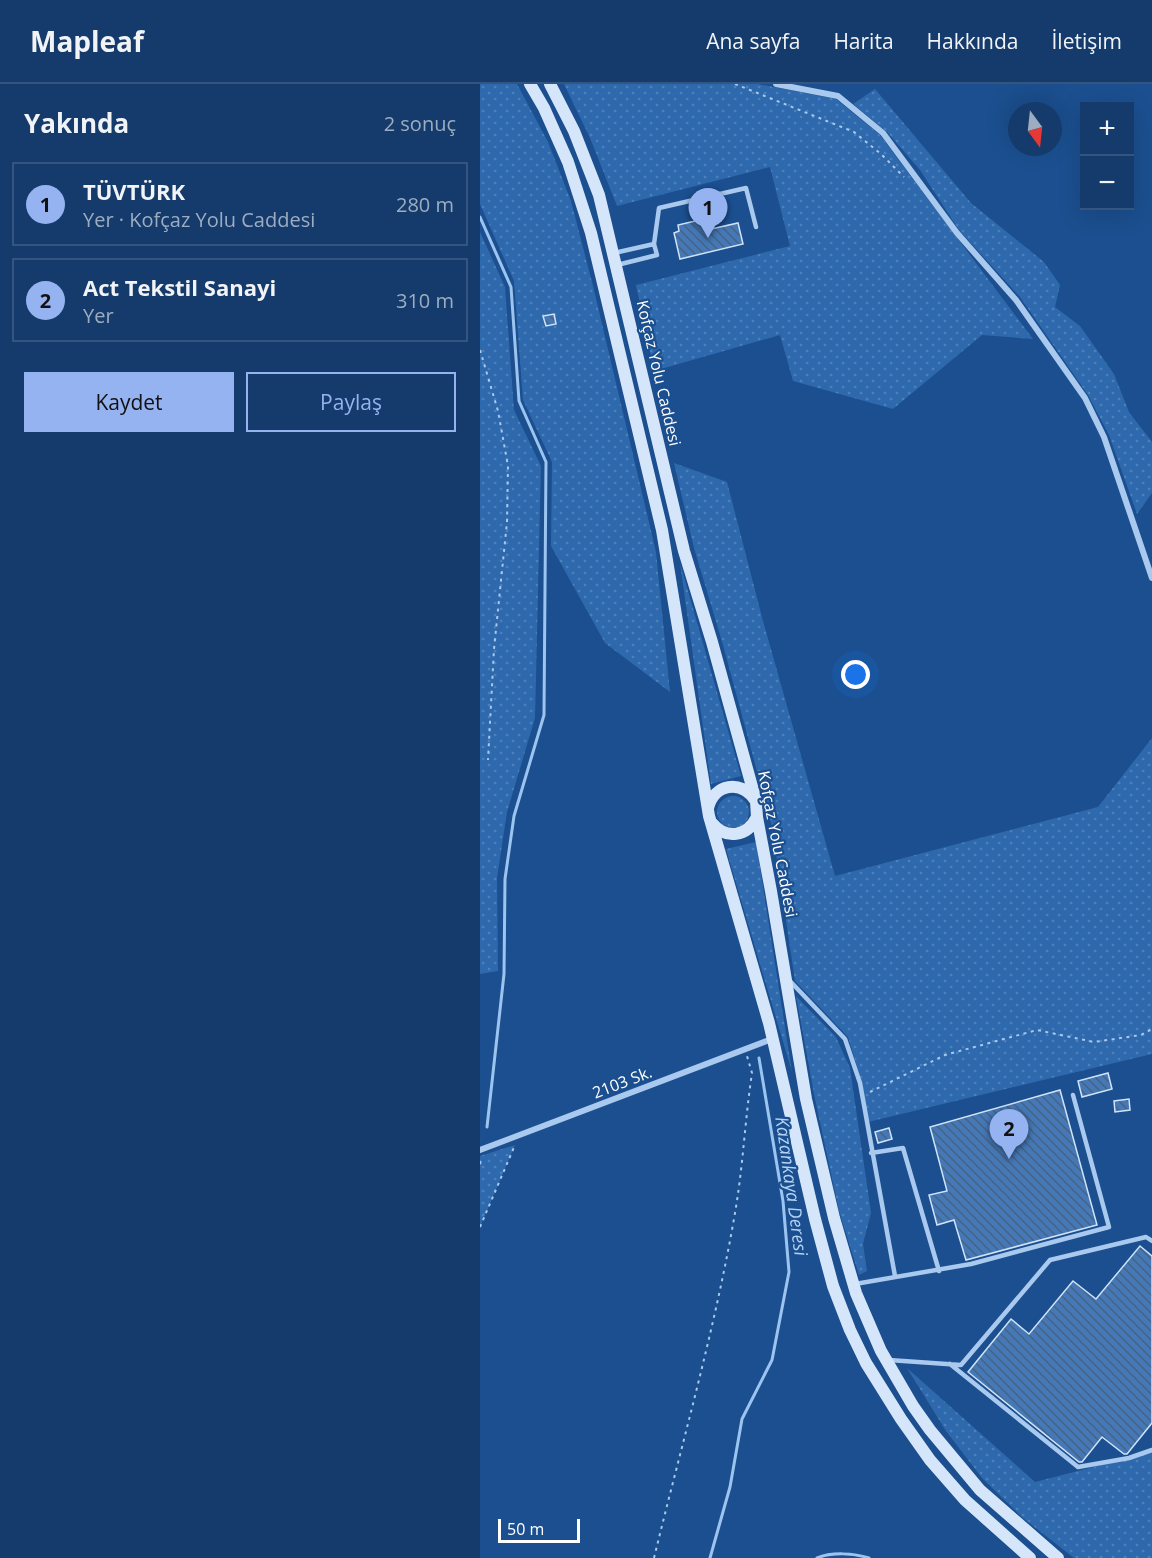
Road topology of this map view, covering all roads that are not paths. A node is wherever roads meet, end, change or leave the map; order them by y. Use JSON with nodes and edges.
{"nodes":[{"id":1,"x":530,"y":84,"type":"edge"},
{"id":2,"x":550,"y":84,"type":"edge"},
{"id":3,"x":776,"y":84,"type":"edge"},
{"id":4,"x":803,"y":86,"type":"edge"},
{"id":5,"x":756,"y":227,"type":"dead end"},
{"id":6,"x":654,"y":244,"type":"junction"},
{"id":7,"x":616,"y":259,"type":"junction"},
{"id":8,"x":1152,"y":578,"type":"edge"},
{"id":9,"x":756,"y":801,"type":"junction"},
{"id":10,"x":708,"y":808,"type":"junction"},
{"id":11,"x":757,"y":817,"type":"junction"},
{"id":12,"x":712,"y":823,"type":"junction"},
{"id":13,"x":784,"y":976,"type":"junction"},
{"id":14,"x":773,"y":1039,"type":"junction"},
{"id":15,"x":1072,"y":1095,"type":"dead end"},
{"id":16,"x":480,"y":1150,"type":"edge"},
{"id":17,"x":871,"y":1153,"type":"junction"},
{"id":18,"x":1149,"y":1236,"type":"edge"},
{"id":19,"x":1152,"y":1241,"type":"edge"},
{"id":20,"x":939,"y":1271,"type":"junction"},
{"id":21,"x":895,"y":1276,"type":"junction"},
{"id":22,"x":853,"y":1285,"type":"junction"},
{"id":23,"x":887,"y":1360,"type":"junction"},
{"id":24,"x":950,"y":1364,"type":"junction"},
{"id":25,"x":1152,"y":1450,"type":"edge"},
{"id":26,"x":1030,"y":1558,"type":"edge"},
{"id":27,"x":1058,"y":1558,"type":"edge"}],
"edges":[{"from":1,"to":10,"type":"main road","name":"Kofçaz Yolu Caddesi"},
{"from":2,"to":7,"type":"main road","name":"Kofçaz Yolu Caddesi"},
{"from":3,"to":4,"type":"street"},
{"from":4,"to":8,"type":"street"},
{"from":5,"to":6,"type":"lane"},
{"from":6,"to":7,"type":"lane"},
{"from":6,"to":7,"type":"lane"},
{"from":7,"to":9,"type":"main road","name":"Kofçaz Yolu Caddesi"},
{"from":9,"to":10,"type":"main road"},
{"from":9,"to":11,"type":"main road","name":"Kofçaz Yolu Caddesi"},
{"from":10,"to":12,"type":"main road","name":"Kofçaz Yolu Caddesi"},
{"from":11,"to":12,"type":"main road"},
{"from":11,"to":13,"type":"main road","name":"Kofçaz Yolu Caddesi"},
{"from":12,"to":14,"type":"main road","name":"Kofçaz Yolu Caddesi"},
{"from":13,"to":17,"type":"lane"},
{"from":13,"to":22,"type":"main road","name":"Kofçaz Yolu Caddesi"},
{"from":14,"to":16,"type":"street","name":"2103 Sk."},
{"from":14,"to":26,"type":"main road","name":"Kofçaz Yolu Caddesi"},
{"from":15,"to":20,"type":"lane"},
{"from":17,"to":20,"type":"lane"},
{"from":17,"to":21,"type":"lane"},
{"from":18,"to":19,"type":"lane"},
{"from":18,"to":24,"type":"lane"},
{"from":20,"to":21,"type":"lane"},
{"from":21,"to":22,"type":"lane"},
{"from":22,"to":23,"type":"main road","name":"Kofçaz Yolu Caddesi"},
{"from":23,"to":24,"type":"lane"},
{"from":23,"to":27,"type":"main road","name":"Kofçaz Yolu Caddesi"},
{"from":24,"to":25,"type":"lane"}]}
